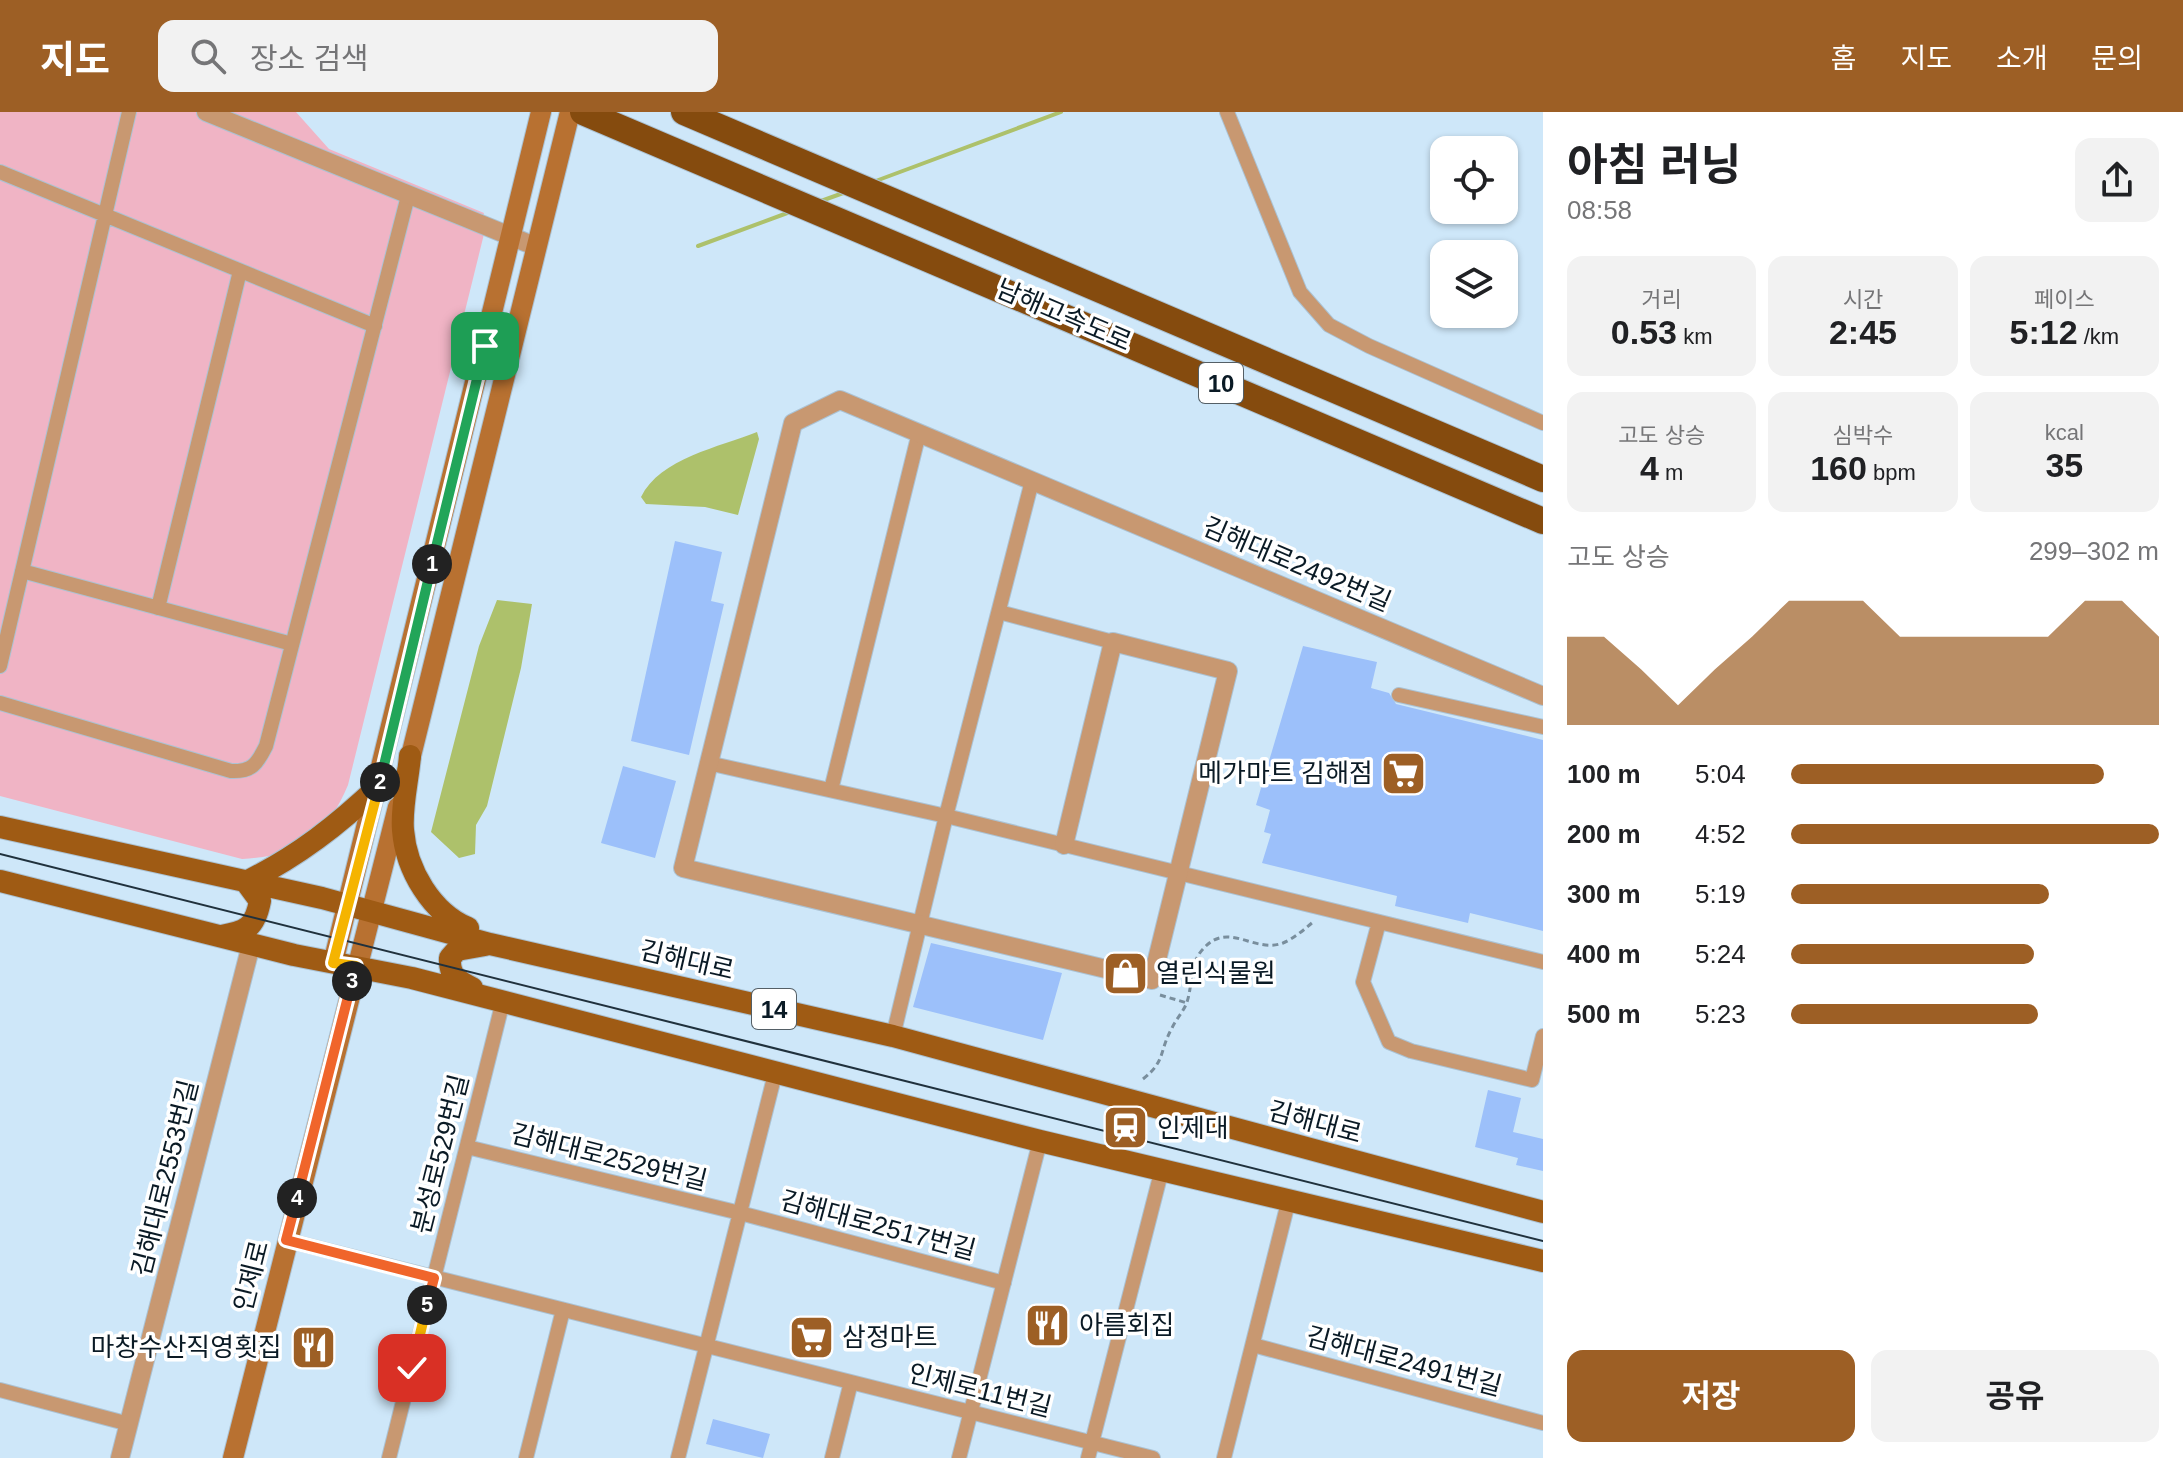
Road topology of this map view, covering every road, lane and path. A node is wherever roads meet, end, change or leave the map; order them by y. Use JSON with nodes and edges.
{"nodes":[{"id":1,"x":129,"y":112,"type":"edge"},
{"id":2,"x":206,"y":112,"type":"edge"},
{"id":3,"x":541,"y":112,"type":"edge"},
{"id":4,"x":570,"y":112,"type":"edge"},
{"id":5,"x":583,"y":112,"type":"edge"},
{"id":6,"x":684,"y":112,"type":"edge"},
{"id":7,"x":1227,"y":112,"type":"edge"},
{"id":8,"x":0,"y":172,"type":"edge"},
{"id":9,"x":408,"y":196,"type":"junction"},
{"id":10,"x":105,"y":215,"type":"junction"},
{"id":11,"x":511,"y":237,"type":"junction"},
{"id":12,"x":537,"y":247,"type":"junction"},
{"id":13,"x":240,"y":271,"type":"junction"},
{"id":14,"x":375,"y":326,"type":"junction"},
{"id":15,"x":1543,"y":423,"type":"edge"},
{"id":16,"x":919,"y":433,"type":"junction"},
{"id":17,"x":1543,"y":479,"type":"edge"},
{"id":18,"x":1032,"y":481,"type":"junction"},
{"id":19,"x":1543,"y":521,"type":"edge"},
{"id":20,"x":22,"y":571,"type":"junction"},
{"id":21,"x":158,"y":608,"type":"junction"},
{"id":22,"x":999,"y":612,"type":"junction"},
{"id":23,"x":1113,"y":642,"type":"junction"},
{"id":24,"x":292,"y":644,"type":"junction"},
{"id":25,"x":0,"y":666,"type":"edge"},
{"id":26,"x":1399,"y":695,"type":"dead end"},
{"id":27,"x":1543,"y":696,"type":"edge"},
{"id":28,"x":0,"y":703,"type":"edge"},
{"id":29,"x":1543,"y":727,"type":"edge"},
{"id":30,"x":410,"y":756,"type":"junction"},
{"id":31,"x":708,"y":763,"type":"junction"},
{"id":32,"x":380,"y":785,"type":"junction"},
{"id":33,"x":831,"y":790,"type":"junction"},
{"id":34,"x":946,"y":816,"type":"junction"},
{"id":35,"x":0,"y":827,"type":"edge"},
{"id":36,"x":1064,"y":845,"type":"junction"},
{"id":37,"x":1178,"y":873,"type":"junction"},
{"id":38,"x":0,"y":881,"type":"edge"},
{"id":39,"x":246,"y":882,"type":"junction"},
{"id":40,"x":348,"y":904,"type":"junction"},
{"id":41,"x":372,"y":910,"type":"junction"},
{"id":42,"x":1313,"y":922,"type":"dead end"},
{"id":43,"x":1379,"y":922,"type":"junction"},
{"id":44,"x":919,"y":926,"type":"junction"},
{"id":45,"x":217,"y":936,"type":"junction"},
{"id":46,"x":490,"y":944,"type":"junction"},
{"id":47,"x":251,"y":945,"type":"junction"},
{"id":48,"x":525,"y":952,"type":"junction"},
{"id":49,"x":1543,"y":962,"type":"edge"},
{"id":50,"x":333,"y":963,"type":"junction"},
{"id":51,"x":356,"y":966,"type":"junction"},
{"id":52,"x":1154,"y":993,"type":"dead end"},
{"id":53,"x":497,"y":1000,"type":"junction"},
{"id":54,"x":1187,"y":1003,"type":"junction"},
{"id":55,"x":893,"y":1036,"type":"junction"},
{"id":56,"x":1543,"y":1036,"type":"edge"},
{"id":57,"x":775,"y":1074,"type":"junction"},
{"id":58,"x":1143,"y":1079,"type":"dead end"},
{"id":59,"x":1040,"y":1141,"type":"junction"},
{"id":60,"x":467,"y":1147,"type":"junction"},
{"id":61,"x":1162,"y":1169,"type":"junction"},
{"id":62,"x":1289,"y":1199,"type":"junction"},
{"id":63,"x":1543,"y":1212,"type":"edge"},
{"id":64,"x":740,"y":1213,"type":"junction"},
{"id":65,"x":286,"y":1240,"type":"junction"},
{"id":66,"x":1543,"y":1261,"type":"edge"},
{"id":67,"x":434,"y":1278,"type":"junction"},
{"id":68,"x":1004,"y":1283,"type":"junction"},
{"id":69,"x":563,"y":1310,"type":"junction"},
{"id":70,"x":1253,"y":1345,"type":"junction"},
{"id":71,"x":706,"y":1346,"type":"junction"},
{"id":72,"x":851,"y":1382,"type":"junction"},
{"id":73,"x":0,"y":1390,"type":"edge"},
{"id":74,"x":971,"y":1412,"type":"junction"},
{"id":75,"x":1543,"y":1423,"type":"edge"},
{"id":76,"x":129,"y":1424,"type":"junction"},
{"id":77,"x":1092,"y":1443,"type":"junction"},
{"id":78,"x":120,"y":1458,"type":"edge"},
{"id":79,"x":233,"y":1458,"type":"edge"},
{"id":80,"x":389,"y":1458,"type":"edge"},
{"id":81,"x":526,"y":1458,"type":"edge"},
{"id":82,"x":678,"y":1458,"type":"edge"},
{"id":83,"x":832,"y":1458,"type":"edge"},
{"id":84,"x":959,"y":1458,"type":"edge"},
{"id":85,"x":1088,"y":1458,"type":"edge"},
{"id":86,"x":1153,"y":1458,"type":"edge"},
{"id":87,"x":1224,"y":1458,"type":"edge"}],
"edges":[{"from":1,"to":10,"type":"street"},
{"from":2,"to":9,"type":"street"},
{"from":3,"to":11,"type":"main road"},
{"from":4,"to":12,"type":"main road","name":"인제로"},
{"from":5,"to":19,"type":"highway","name":"남해고속도로","number":"10"},
{"from":6,"to":17,"type":"highway","name":"남해고속도로","number":"10"},
{"from":7,"to":15,"type":"street"},
{"from":8,"to":10,"type":"street"},
{"from":9,"to":11,"type":"street"},
{"from":9,"to":14,"type":"street"},
{"from":10,"to":13,"type":"street"},
{"from":10,"to":20,"type":"street"},
{"from":11,"to":12,"type":"street"},
{"from":11,"to":32,"type":"main road"},
{"from":12,"to":30,"type":"main road","name":"인제로"},
{"from":13,"to":14,"type":"street"},
{"from":13,"to":21,"type":"street"},
{"from":14,"to":24,"type":"street"},
{"from":16,"to":18,"type":"street","name":"김해대로2492번길"},
{"from":16,"to":31,"type":"street","name":"김해대로2492번길"},
{"from":16,"to":33,"type":"street"},
{"from":18,"to":22,"type":"street"},
{"from":18,"to":27,"type":"street","name":"김해대로2492번길"},
{"from":20,"to":21,"type":"street"},
{"from":20,"to":25,"type":"street"},
{"from":21,"to":24,"type":"street"},
{"from":22,"to":23,"type":"street","name":"김해대로2492번길"},
{"from":22,"to":34,"type":"street"},
{"from":23,"to":36,"type":"street"},
{"from":23,"to":37,"type":"street","name":"김해대로2492번길"},
{"from":24,"to":28,"type":"street"},
{"from":26,"to":29,"type":"street"},
{"from":30,"to":41,"type":"main road","name":"인제로"},
{"from":30,"to":48,"type":"main road"},
{"from":31,"to":33,"type":"street"},
{"from":31,"to":44,"type":"street","name":"김해대로2492번길"},
{"from":32,"to":39,"type":"main road"},
{"from":32,"to":40,"type":"main road"},
{"from":33,"to":34,"type":"street"},
{"from":34,"to":36,"type":"street"},
{"from":34,"to":44,"type":"street"},
{"from":35,"to":39,"type":"main road","name":"김해대로","number":"14"},
{"from":36,"to":37,"type":"street"},
{"from":37,"to":43,"type":"street"},
{"from":37,"to":44,"type":"street","name":"김해대로2492번길"},
{"from":38,"to":45,"type":"main road","number":"14"},
{"from":39,"to":40,"type":"main road","name":"김해대로","number":"14"},
{"from":39,"to":45,"type":"main road"},
{"from":40,"to":41,"type":"main road","name":"김해대로","number":"14"},
{"from":40,"to":50,"type":"main road"},
{"from":41,"to":46,"type":"main road","name":"김해대로","number":"14"},
{"from":41,"to":51,"type":"main road","name":"인제로"},
{"from":42,"to":54,"type":"path"},
{"from":43,"to":49,"type":"street"},
{"from":43,"to":56,"type":"street"},
{"from":44,"to":55,"type":"street"},
{"from":45,"to":47,"type":"main road","number":"14"},
{"from":46,"to":48,"type":"main road","name":"김해대로","number":"14"},
{"from":46,"to":53,"type":"main road"},
{"from":47,"to":50,"type":"main road","number":"14"},
{"from":47,"to":76,"type":"street","name":"김해대로2553번길"},
{"from":48,"to":55,"type":"main road","name":"김해대로","number":"14"},
{"from":50,"to":51,"type":"main road","number":"14"},
{"from":51,"to":53,"type":"main road","number":"14"},
{"from":51,"to":65,"type":"main road","name":"인제로"},
{"from":52,"to":54,"type":"path"},
{"from":53,"to":57,"type":"main road","number":"14"},
{"from":53,"to":60,"type":"street","name":"분성로529번길"},
{"from":54,"to":58,"type":"path"},
{"from":55,"to":63,"type":"main road","name":"김해대로","number":"14"},
{"from":57,"to":59,"type":"main road","number":"14"},
{"from":57,"to":64,"type":"street"},
{"from":59,"to":61,"type":"main road","number":"14"},
{"from":59,"to":68,"type":"street","name":"김해대로2517번길"},
{"from":60,"to":64,"type":"street","name":"김해대로2529번길"},
{"from":60,"to":67,"type":"street","name":"분성로529번길"},
{"from":61,"to":62,"type":"main road","number":"14"},
{"from":61,"to":77,"type":"street"},
{"from":62,"to":66,"type":"main road","number":"14"},
{"from":62,"to":70,"type":"street"},
{"from":64,"to":68,"type":"street","name":"김해대로2517번길"},
{"from":64,"to":71,"type":"street"},
{"from":65,"to":67,"type":"street","name":"인제로11번길"},
{"from":65,"to":79,"type":"main road","name":"인제로"},
{"from":67,"to":69,"type":"street","name":"인제로11번길"},
{"from":67,"to":80,"type":"street","name":"분성로529번길"},
{"from":68,"to":74,"type":"street","name":"김해대로2517번길"},
{"from":69,"to":71,"type":"street","name":"인제로11번길"},
{"from":69,"to":81,"type":"street"},
{"from":70,"to":75,"type":"street","name":"김해대로2491번길"},
{"from":70,"to":87,"type":"street"},
{"from":71,"to":72,"type":"street","name":"인제로11번길"},
{"from":71,"to":82,"type":"street"},
{"from":72,"to":74,"type":"street","name":"인제로11번길"},
{"from":72,"to":83,"type":"street"},
{"from":73,"to":76,"type":"street"},
{"from":74,"to":77,"type":"street","name":"인제로11번길"},
{"from":74,"to":84,"type":"street","name":"김해대로2517번길"},
{"from":76,"to":78,"type":"street","name":"김해대로2553번길"},
{"from":77,"to":85,"type":"street"},
{"from":77,"to":86,"type":"street","name":"인제로11번길"}]}
